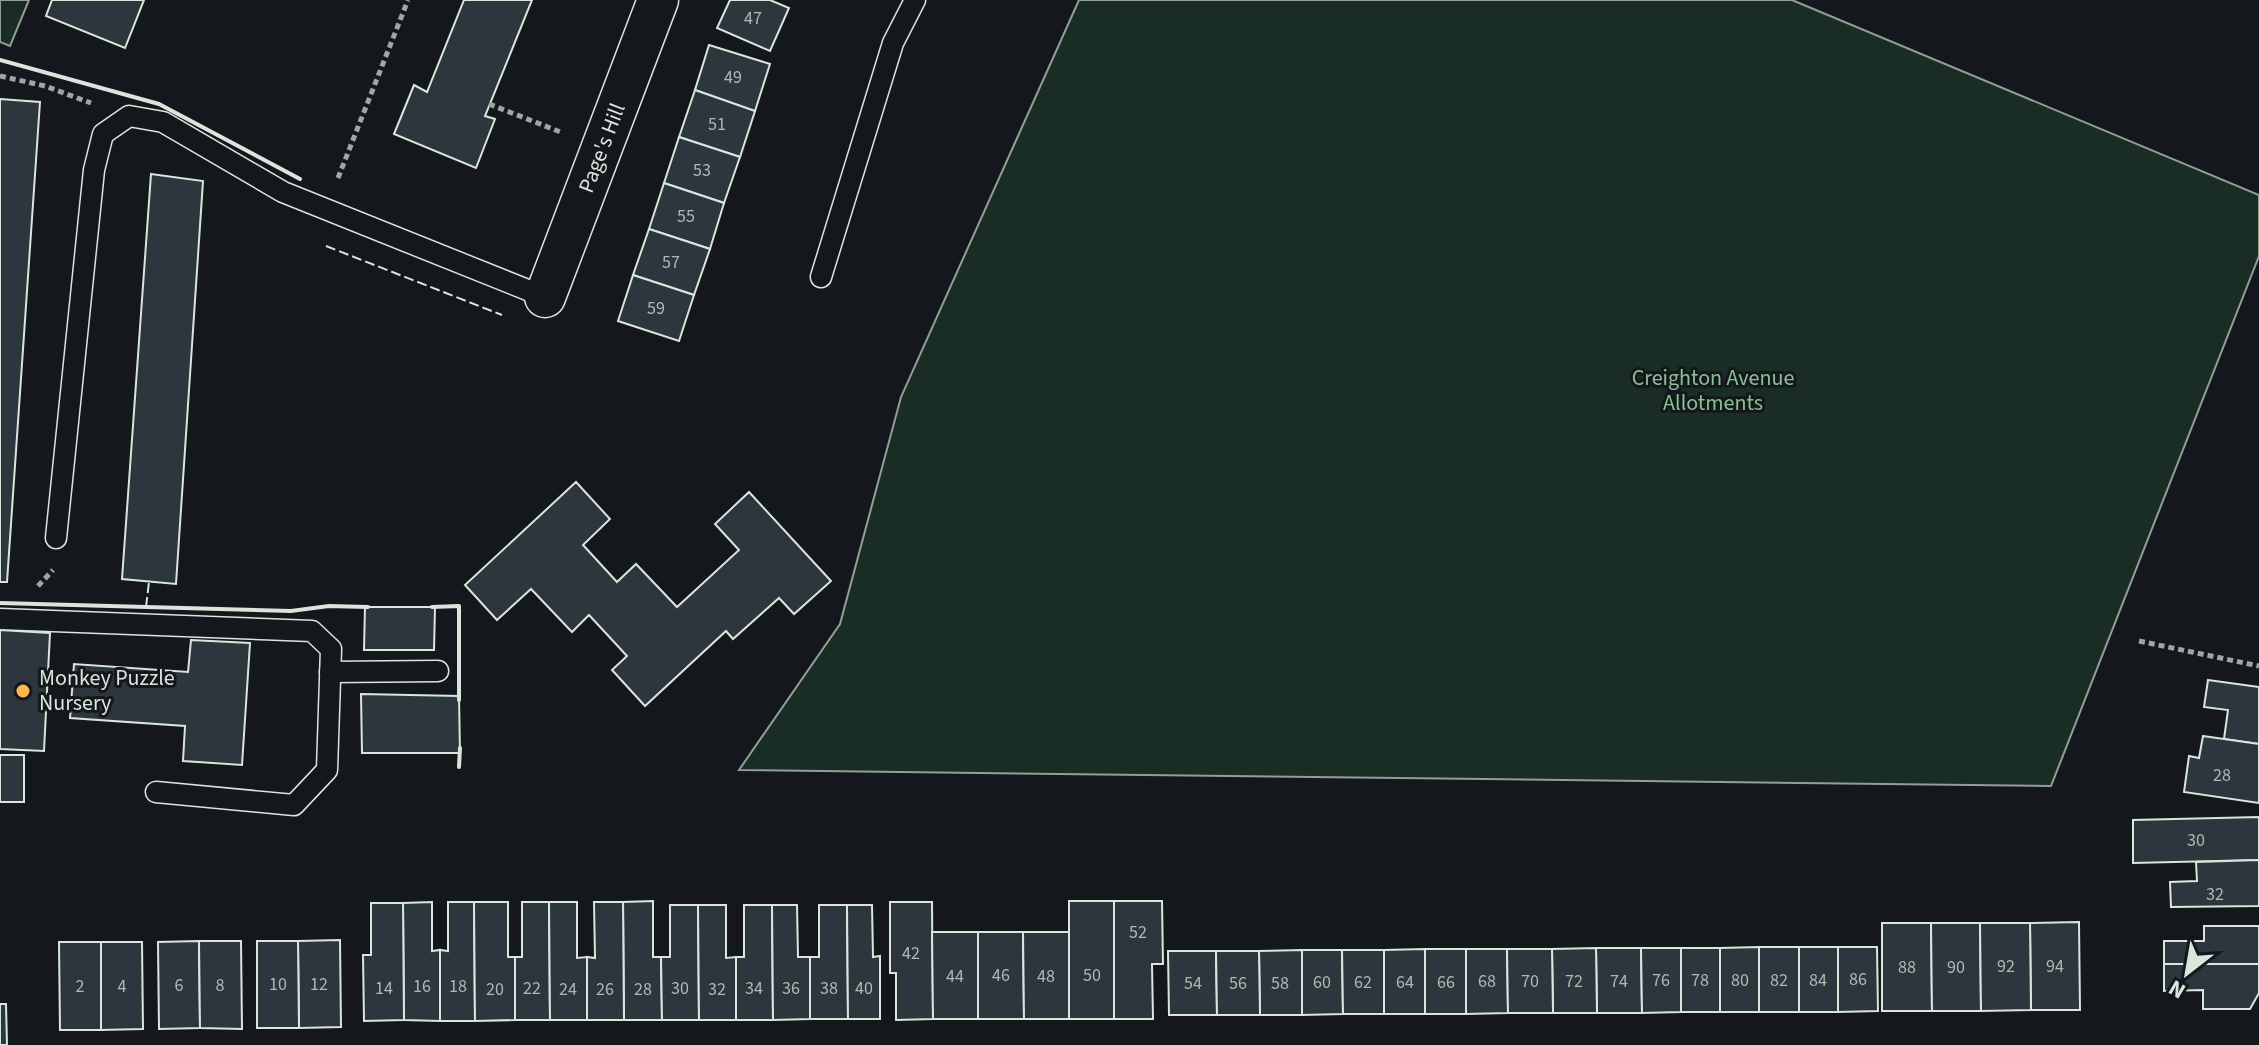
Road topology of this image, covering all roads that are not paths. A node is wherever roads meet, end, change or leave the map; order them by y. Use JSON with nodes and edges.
{"nodes":[{"id":1,"x":658,"y":0,"type":"edge"},
{"id":2,"x":915,"y":0,"type":"edge"},
{"id":3,"x":821,"y":277,"type":"dead end"},
{"id":4,"x":545,"y":297,"type":"joint"},
{"id":5,"x":56,"y":538,"type":"road end"},
{"id":6,"x":0,"y":619,"type":"edge"},
{"id":7,"x":438,"y":671,"type":"dead end"},
{"id":8,"x":330,"y":672,"type":"junction"},
{"id":9,"x":156,"y":792,"type":"dead end"}],
"edges":[{"from":1,"to":4,"type":"street","name":"Page's Hill"},
{"from":2,"to":3,"type":"lane"},
{"from":4,"to":5,"type":"lane"},
{"from":6,"to":8,"type":"lane"},
{"from":7,"to":8,"type":"lane"},
{"from":8,"to":9,"type":"lane"}]}
